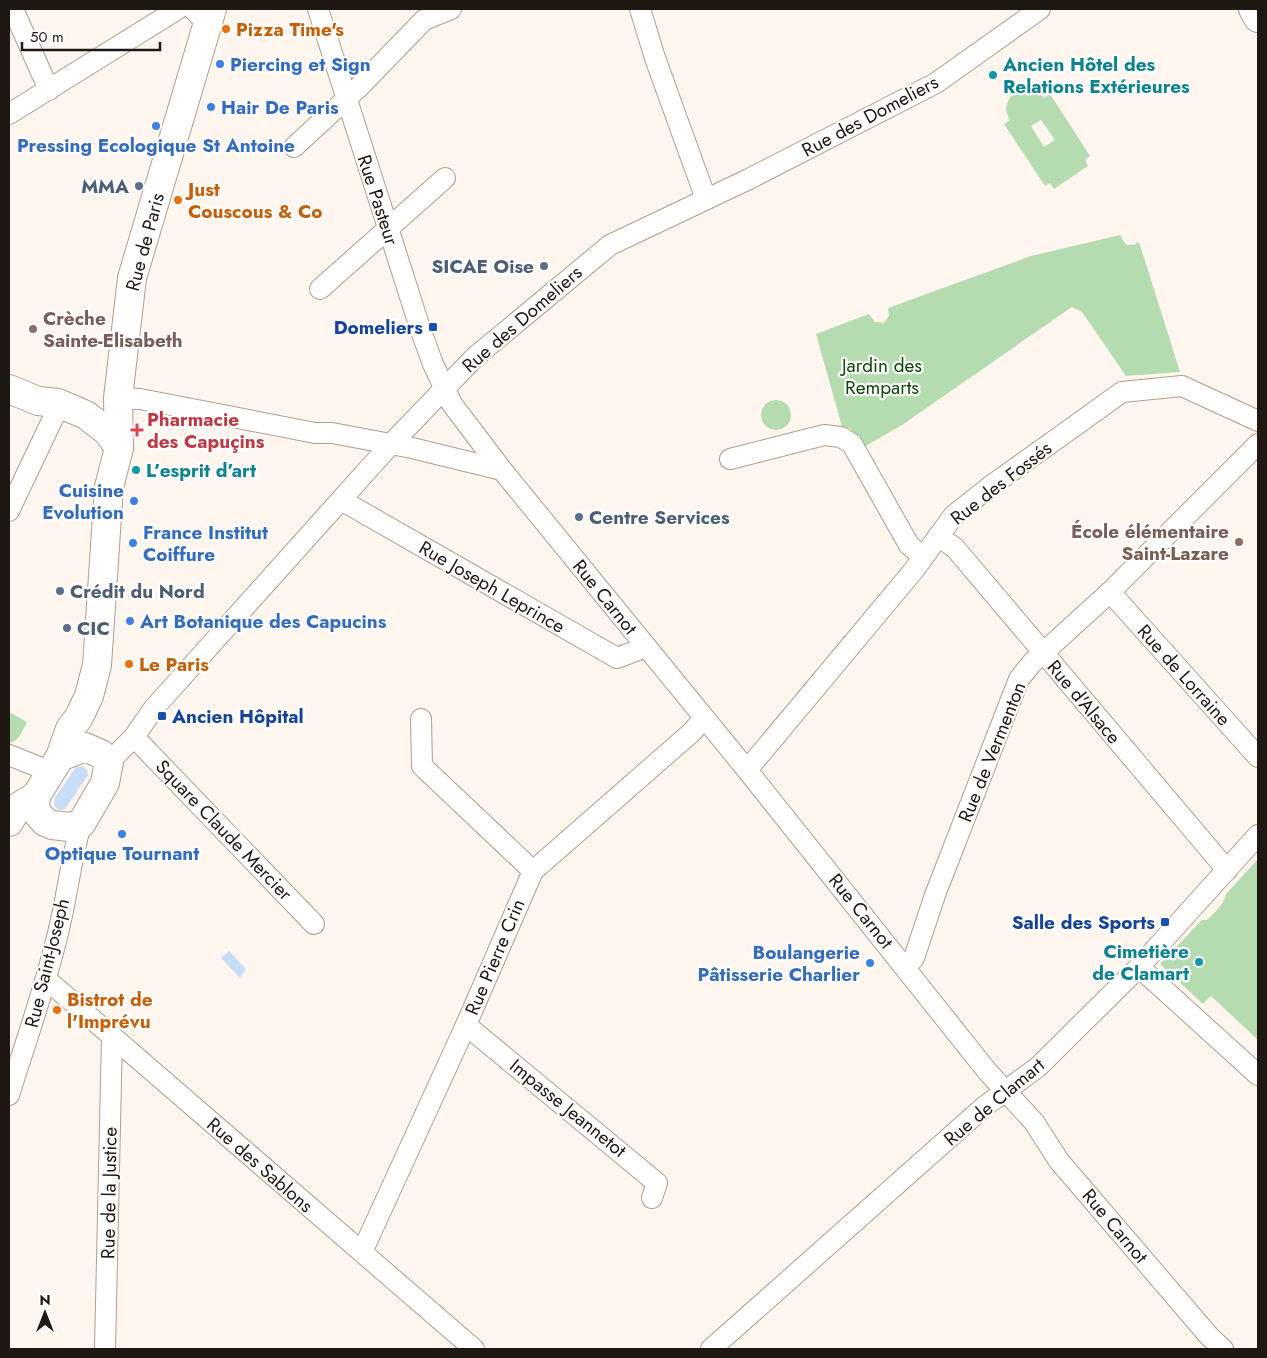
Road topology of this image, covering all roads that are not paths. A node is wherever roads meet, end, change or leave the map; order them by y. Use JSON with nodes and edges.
{"nodes":[{"id":1,"x":13,"y":9,"type":"edge"},
{"id":2,"x":178,"y":9,"type":"edge"},
{"id":3,"x":451,"y":9,"type":"edge"},
{"id":4,"x":640,"y":9,"type":"edge"},
{"id":5,"x":1040,"y":9,"type":"edge"},
{"id":6,"x":1253,"y":9,"type":"edge"},
{"id":7,"x":316,"y":12,"type":"edge"},
{"id":8,"x":204,"y":14,"type":"edge"},
{"id":9,"x":1258,"y":18,"type":"edge"},
{"id":10,"x":49,"y":90,"type":"junction"},
{"id":11,"x":346,"y":97,"type":"junction"},
{"id":12,"x":9,"y":114,"type":"edge"},
{"id":13,"x":294,"y":147,"type":"dead end"},
{"id":14,"x":445,"y":178,"type":"dead end"},
{"id":15,"x":706,"y":199,"type":"junction"},
{"id":16,"x":388,"y":230,"type":"junction"},
{"id":17,"x":320,"y":289,"type":"dead end"},
{"id":18,"x":9,"y":389,"type":"edge"},
{"id":19,"x":444,"y":389,"type":"junction"},
{"id":20,"x":118,"y":398,"type":"junction"},
{"id":21,"x":47,"y":407,"type":"junction"},
{"id":22,"x":83,"y":420,"type":"junction"},
{"id":23,"x":1258,"y":421,"type":"edge"},
{"id":24,"x":391,"y":444,"type":"junction"},
{"id":25,"x":1258,"y":444,"type":"edge"},
{"id":26,"x":118,"y":448,"type":"junction"},
{"id":27,"x":730,"y":459,"type":"dead end"},
{"id":28,"x":502,"y":470,"type":"junction"},
{"id":29,"x":109,"y":487,"type":"junction"},
{"id":30,"x":341,"y":500,"type":"junction"},
{"id":31,"x":9,"y":511,"type":"edge"},
{"id":32,"x":938,"y":536,"type":"junction"},
{"id":33,"x":923,"y":557,"type":"junction"},
{"id":34,"x":1110,"y":592,"type":"junction"},
{"id":35,"x":646,"y":647,"type":"junction"},
{"id":36,"x":1043,"y":653,"type":"junction"},
{"id":37,"x":79,"y":717,"type":"junction"},
{"id":38,"x":704,"y":718,"type":"junction"},
{"id":39,"x":422,"y":719,"type":"dead end"},
{"id":40,"x":134,"y":736,"type":"junction"},
{"id":41,"x":85,"y":747,"type":"junction"},
{"id":42,"x":9,"y":755,"type":"edge"},
{"id":43,"x":1258,"y":757,"type":"edge"},
{"id":44,"x":109,"y":762,"type":"junction"},
{"id":45,"x":55,"y":764,"type":"junction"},
{"id":46,"x":747,"y":770,"type":"junction"},
{"id":47,"x":54,"y":816,"type":"junction"},
{"id":48,"x":9,"y":823,"type":"edge"},
{"id":49,"x":1258,"y":835,"type":"edge"},
{"id":50,"x":1227,"y":870,"type":"junction"},
{"id":51,"x":533,"y":871,"type":"junction"},
{"id":52,"x":314,"y":924,"type":"dead end"},
{"id":53,"x":906,"y":967,"type":"junction"},
{"id":54,"x":1139,"y":967,"type":"junction"},
{"id":55,"x":47,"y":980,"type":"junction"},
{"id":56,"x":466,"y":1025,"type":"junction"},
{"id":57,"x":112,"y":1036,"type":"junction"},
{"id":58,"x":1258,"y":1075,"type":"edge"},
{"id":59,"x":1007,"y":1092,"type":"junction"},
{"id":60,"x":9,"y":1095,"type":"edge"},
{"id":61,"x":652,"y":1198,"type":"dead end"},
{"id":62,"x":362,"y":1252,"type":"junction"},
{"id":63,"x":105,"y":1349,"type":"edge"},
{"id":64,"x":474,"y":1349,"type":"edge"},
{"id":65,"x":711,"y":1349,"type":"edge"},
{"id":66,"x":1223,"y":1349,"type":"edge"}],
"edges":[{"from":1,"to":10,"type":"street"},
{"from":2,"to":10,"type":"street"},
{"from":3,"to":11,"type":"street"},
{"from":4,"to":15,"type":"street"},
{"from":5,"to":15,"type":"street","name":"Rue des Domeliers"},
{"from":6,"to":9,"type":"street"},
{"from":7,"to":11,"type":"street","name":"Rue Pasteur"},
{"from":8,"to":20,"type":"street","name":"Rue de Paris"},
{"from":10,"to":12,"type":"street"},
{"from":11,"to":13,"type":"street"},
{"from":11,"to":16,"type":"street","name":"Rue Pasteur"},
{"from":14,"to":16,"type":"street"},
{"from":15,"to":19,"type":"street","name":"Rue des Domeliers"},
{"from":16,"to":17,"type":"street"},
{"from":16,"to":19,"type":"street","name":"Rue Pasteur"},
{"from":18,"to":21,"type":"street"},
{"from":19,"to":24,"type":"street","name":"Rue des Domeliers"},
{"from":19,"to":28,"type":"street","name":"Rue Carnot"},
{"from":20,"to":22,"type":"street"},
{"from":20,"to":24,"type":"street"},
{"from":20,"to":26,"type":"street","name":"Rue de Paris"},
{"from":21,"to":22,"type":"street"},
{"from":21,"to":31,"type":"street"},
{"from":22,"to":26,"type":"street"},
{"from":22,"to":29,"type":"street"},
{"from":23,"to":32,"type":"street","name":"Rue des Fossés"},
{"from":24,"to":28,"type":"street"},
{"from":24,"to":30,"type":"street","name":"Rue des Domeliers"},
{"from":25,"to":34,"type":"street","name":"Rue de Vermenton"},
{"from":26,"to":29,"type":"street","name":"Rue de Paris"},
{"from":27,"to":33,"type":"street"},
{"from":28,"to":35,"type":"street","name":"Rue Carnot"},
{"from":29,"to":37,"type":"street","name":"Rue de Paris"},
{"from":30,"to":35,"type":"street","name":"Rue Joseph Leprince"},
{"from":30,"to":40,"type":"street","name":"Rue des Domeliers"},
{"from":32,"to":33,"type":"street","name":"Rue des Fossés"},
{"from":32,"to":36,"type":"street","name":"Rue d'Alsace"},
{"from":33,"to":46,"type":"street","name":"Rue des Fossés"},
{"from":34,"to":36,"type":"street","name":"Rue de Vermenton"},
{"from":34,"to":43,"type":"street","name":"Rue de Lorraine"},
{"from":35,"to":38,"type":"street","name":"Rue Carnot"},
{"from":36,"to":50,"type":"street","name":"Rue d'Alsace"},
{"from":36,"to":53,"type":"street","name":"Rue de Vermenton"},
{"from":37,"to":41,"type":"street"},
{"from":37,"to":45,"type":"street","name":"Rue de Paris"},
{"from":38,"to":46,"type":"street","name":"Rue Carnot"},
{"from":38,"to":51,"type":"street","name":"Rue Pierre Crin"},
{"from":39,"to":51,"type":"street"},
{"from":40,"to":44,"type":"street","name":"Rue des Domeliers"},
{"from":40,"to":52,"type":"street","name":"Square Claude Mercier"},
{"from":41,"to":44,"type":"street"},
{"from":41,"to":45,"type":"street"},
{"from":42,"to":45,"type":"street"},
{"from":44,"to":47,"type":"street"},
{"from":45,"to":47,"type":"street","name":"Rue de Paris"},
{"from":46,"to":53,"type":"street","name":"Rue Carnot"},
{"from":47,"to":48,"type":"street"},
{"from":47,"to":55,"type":"street","name":"Rue Saint-Joseph"},
{"from":49,"to":50,"type":"street","name":"Rue de Clamart"},
{"from":50,"to":54,"type":"street","name":"Rue de Clamart"},
{"from":51,"to":56,"type":"street","name":"Rue Pierre Crin"},
{"from":53,"to":59,"type":"street","name":"Rue Carnot"},
{"from":54,"to":58,"type":"street"},
{"from":54,"to":59,"type":"street","name":"Rue de Clamart"},
{"from":55,"to":57,"type":"street","name":"Rue des Sablons"},
{"from":55,"to":60,"type":"street","name":"Rue Saint-Joseph"},
{"from":56,"to":61,"type":"street","name":"Impasse Jeannetot"},
{"from":56,"to":62,"type":"street","name":"Rue Pierre Crin"},
{"from":57,"to":62,"type":"street","name":"Rue des Sablons"},
{"from":57,"to":63,"type":"street","name":"Rue de la Justice"},
{"from":59,"to":65,"type":"street","name":"Rue de Clamart"},
{"from":59,"to":66,"type":"street","name":"Rue Carnot"},
{"from":62,"to":64,"type":"street","name":"Rue des Sablons"}]}
